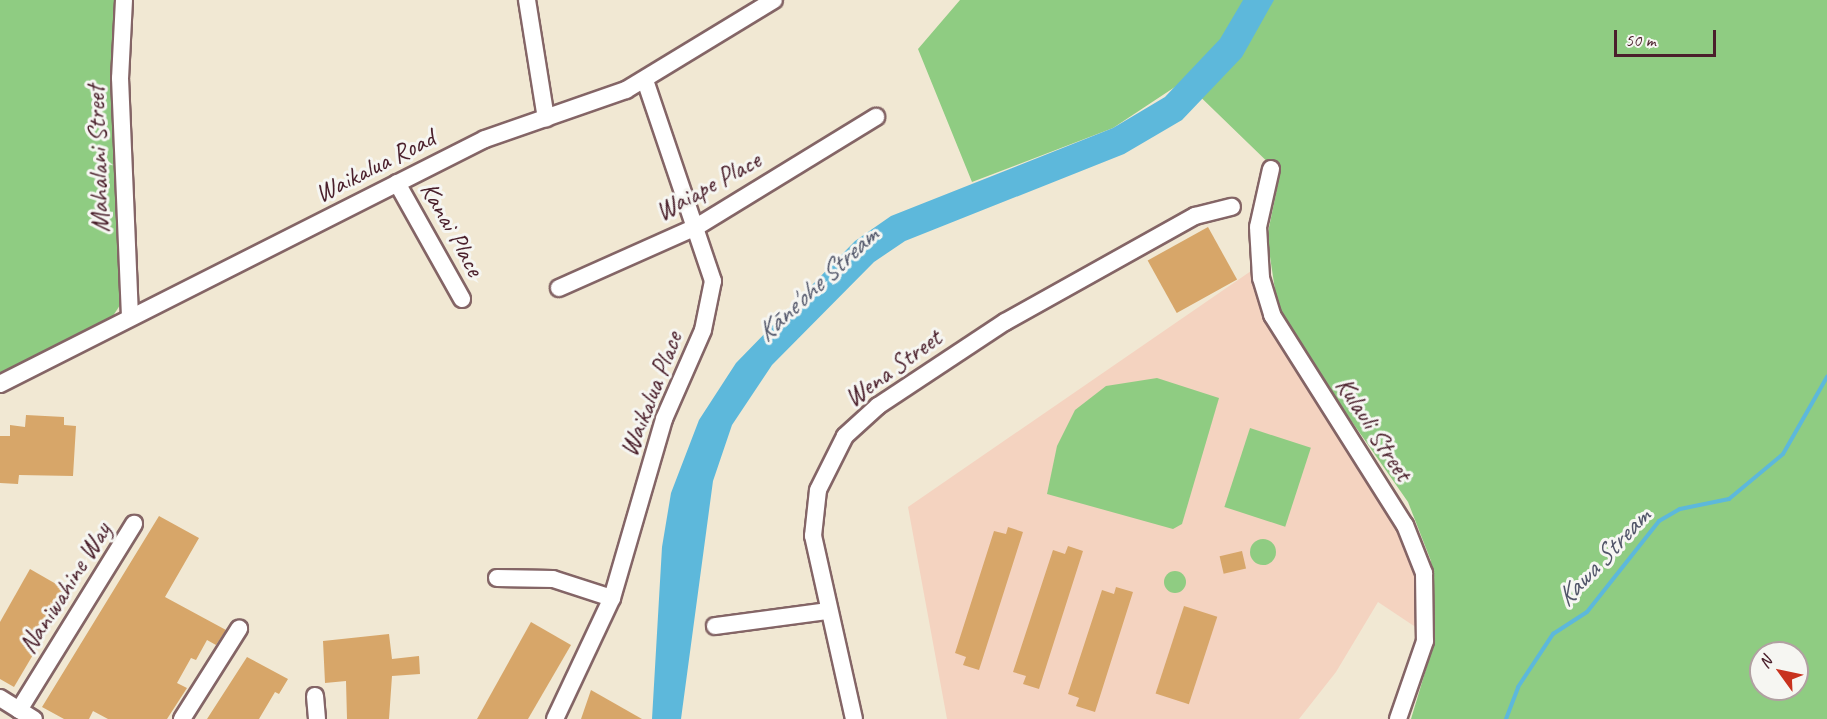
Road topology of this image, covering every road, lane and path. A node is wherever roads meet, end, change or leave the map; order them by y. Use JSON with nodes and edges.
{"nodes":[{"id":1,"x":124,"y":0,"type":"edge"},
{"id":2,"x":527,"y":0,"type":"edge"},
{"id":3,"x":774,"y":0,"type":"edge"},
{"id":4,"x":645,"y":81,"type":"junction"},
{"id":5,"x":876,"y":117,"type":"dead end"},
{"id":6,"x":546,"y":118,"type":"junction"},
{"id":7,"x":1271,"y":169,"type":"dead end"},
{"id":8,"x":397,"y":183,"type":"junction"},
{"id":9,"x":1232,"y":207,"type":"dead end"},
{"id":10,"x":698,"y":226,"type":"junction"},
{"id":11,"x":559,"y":288,"type":"dead end"},
{"id":12,"x":462,"y":299,"type":"dead end"},
{"id":13,"x":130,"y":316,"type":"junction"},
{"id":14,"x":0,"y":384,"type":"edge"},
{"id":15,"x":134,"y":524,"type":"dead end"},
{"id":16,"x":496,"y":578,"type":"dead end"},
{"id":17,"x":612,"y":598,"type":"junction"},
{"id":18,"x":828,"y":611,"type":"junction"},
{"id":19,"x":715,"y":626,"type":"dead end"},
{"id":20,"x":239,"y":629,"type":"dead end"},
{"id":21,"x":315,"y":696,"type":"dead end"},
{"id":22,"x":0,"y":698,"type":"edge"},
{"id":23,"x":19,"y":710,"type":"junction"},
{"id":24,"x":34,"y":719,"type":"edge"},
{"id":25,"x":182,"y":719,"type":"edge"},
{"id":26,"x":317,"y":719,"type":"edge"},
{"id":27,"x":555,"y":719,"type":"edge"},
{"id":28,"x":854,"y":719,"type":"edge"},
{"id":29,"x":1398,"y":719,"type":"edge"}],
"edges":[{"from":1,"to":13,"type":"street","name":"Mahalani Street"},
{"from":2,"to":6,"type":"street"},
{"from":3,"to":4,"type":"street","name":"Waikalua Road"},
{"from":4,"to":6,"type":"street","name":"Waikalua Road"},
{"from":4,"to":10,"type":"street","name":"Waikalua Place"},
{"from":5,"to":10,"type":"street","name":"Waiape Place"},
{"from":6,"to":8,"type":"street","name":"Waikalua Road"},
{"from":7,"to":29,"type":"street","name":"Kulauli Street"},
{"from":8,"to":12,"type":"street","name":"Kanai Place"},
{"from":8,"to":13,"type":"street","name":"Waikalua Road"},
{"from":9,"to":18,"type":"street","name":"Wena Street"},
{"from":10,"to":11,"type":"street","name":"Waiape Place"},
{"from":10,"to":17,"type":"street","name":"Waikalua Place"},
{"from":13,"to":14,"type":"street","name":"Waikalua Road"},
{"from":15,"to":23,"type":"street","name":"Naniwahine Way"},
{"from":16,"to":17,"type":"street"},
{"from":17,"to":27,"type":"street","name":"Waikalua Place"},
{"from":18,"to":19,"type":"street"},
{"from":18,"to":28,"type":"street","name":"Wena Street"},
{"from":20,"to":25,"type":"street"},
{"from":21,"to":26,"type":"street"},
{"from":22,"to":23,"type":"street"},
{"from":23,"to":24,"type":"street"}]}
